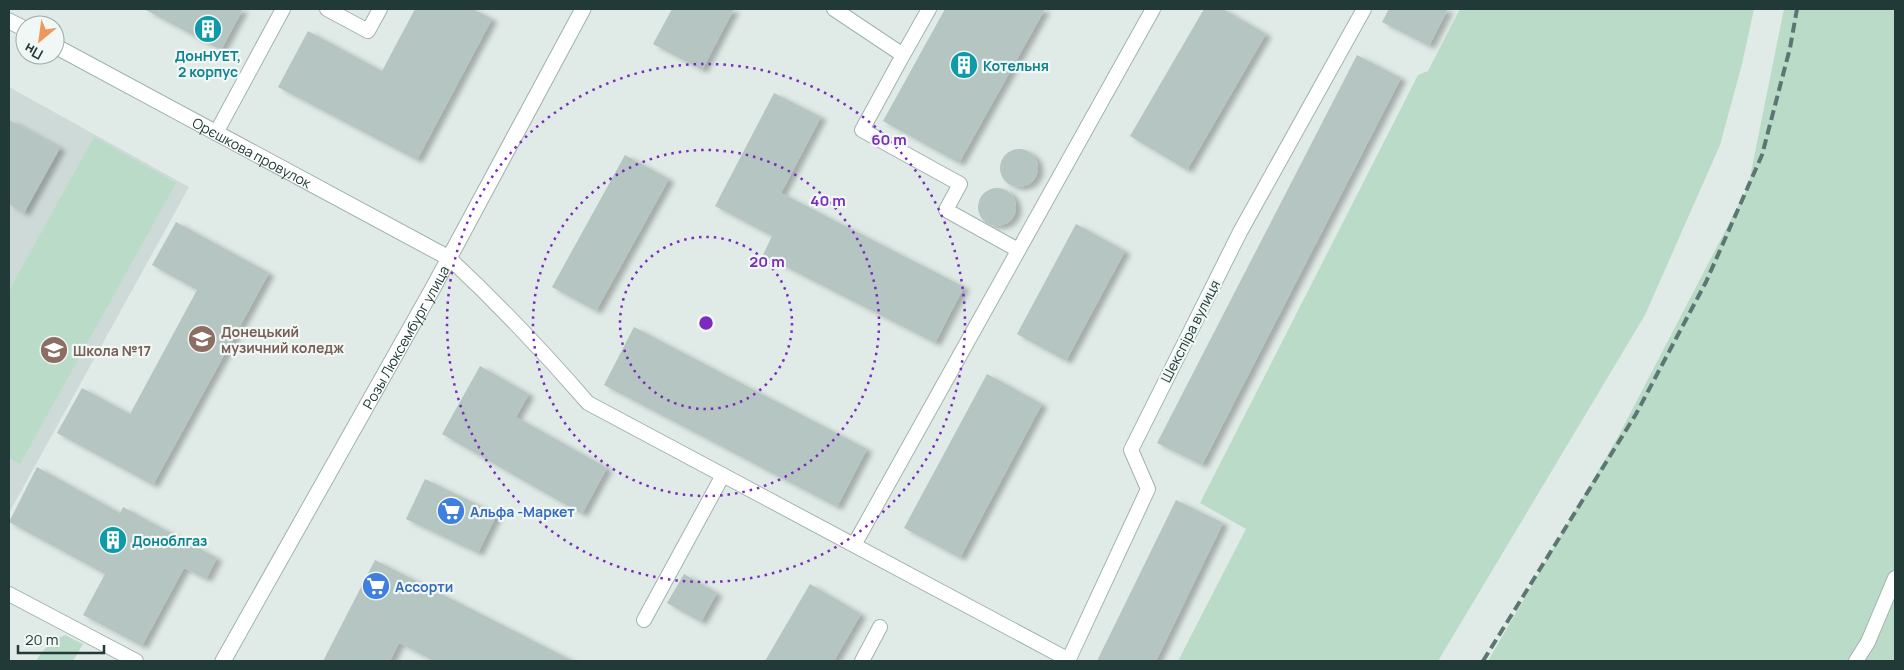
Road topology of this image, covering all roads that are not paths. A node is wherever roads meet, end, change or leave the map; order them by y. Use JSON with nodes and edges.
{"nodes":[{"id":1,"x":283,"y":9,"type":"edge"},
{"id":2,"x":326,"y":9,"type":"edge"},
{"id":3,"x":380,"y":9,"type":"edge"},
{"id":4,"x":583,"y":9,"type":"edge"},
{"id":5,"x":834,"y":9,"type":"edge"},
{"id":6,"x":929,"y":9,"type":"edge"},
{"id":7,"x":1152,"y":9,"type":"edge"},
{"id":8,"x":1364,"y":9,"type":"edge"},
{"id":9,"x":65,"y":51,"type":"edge"},
{"id":10,"x":903,"y":55,"type":"junction"},
{"id":11,"x":216,"y":133,"type":"junction"},
{"id":12,"x":1018,"y":250,"type":"junction"},
{"id":13,"x":449,"y":258,"type":"junction"},
{"id":14,"x":723,"y":475,"type":"junction"},
{"id":15,"x":854,"y":545,"type":"junction"},
{"id":16,"x":1895,"y":578,"type":"edge"},
{"id":17,"x":9,"y":594,"type":"edge"},
{"id":18,"x":644,"y":620,"type":"dead end"},
{"id":19,"x":880,"y":627,"type":"dead end"},
{"id":20,"x":136,"y":661,"type":"edge"},
{"id":21,"x":223,"y":661,"type":"edge"},
{"id":22,"x":862,"y":661,"type":"edge"},
{"id":23,"x":1068,"y":661,"type":"edge"},
{"id":24,"x":1856,"y":661,"type":"edge"}],
"edges":[{"from":1,"to":11,"type":"lane"},
{"from":2,"to":3,"type":"lane"},
{"from":4,"to":13,"type":"street","name":"Розы Люксембург улица"},
{"from":5,"to":10,"type":"lane"},
{"from":6,"to":10,"type":"lane"},
{"from":7,"to":12,"type":"lane"},
{"from":8,"to":23,"type":"lane","name":"Шекспіра вулиця"},
{"from":9,"to":11,"type":"street","name":"Орєшкова провулок"},
{"from":10,"to":12,"type":"lane"},
{"from":11,"to":13,"type":"street","name":"Орєшкова провулок"},
{"from":12,"to":15,"type":"lane"},
{"from":13,"to":14,"type":"lane"},
{"from":13,"to":21,"type":"street","name":"Розы Люксембург улица"},
{"from":14,"to":15,"type":"lane"},
{"from":14,"to":18,"type":"lane"},
{"from":15,"to":23,"type":"lane"},
{"from":16,"to":24,"type":"lane"},
{"from":17,"to":20,"type":"lane"},
{"from":19,"to":22,"type":"lane"}]}
